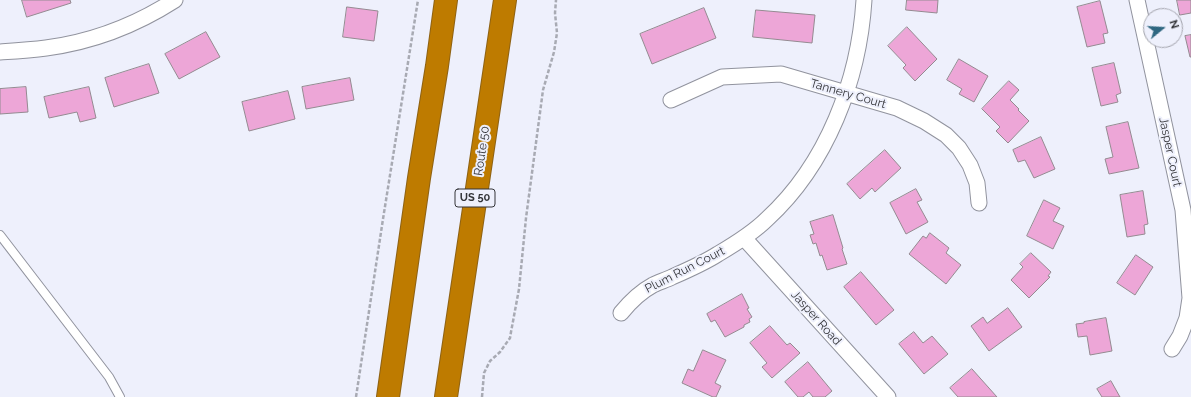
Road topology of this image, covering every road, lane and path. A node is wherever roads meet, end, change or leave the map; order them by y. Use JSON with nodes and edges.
{"nodes":[{"id":1,"x":175,"y":0,"type":"edge"},
{"id":2,"x":418,"y":0,"type":"edge"},
{"id":3,"x":446,"y":0,"type":"edge"},
{"id":4,"x":505,"y":0,"type":"edge"},
{"id":5,"x":556,"y":0,"type":"edge"},
{"id":6,"x":864,"y":0,"type":"edge"},
{"id":7,"x":1137,"y":0,"type":"edge"},
{"id":8,"x":0,"y":52,"type":"edge"},
{"id":9,"x":846,"y":93,"type":"junction"},
{"id":10,"x":671,"y":100,"type":"dead end"},
{"id":11,"x":979,"y":203,"type":"dead end"},
{"id":12,"x":0,"y":235,"type":"edge"},
{"id":13,"x":744,"y":238,"type":"junction"},
{"id":14,"x":621,"y":313,"type":"dead end"},
{"id":15,"x":1172,"y":350,"type":"dead end"},
{"id":16,"x":120,"y":397,"type":"edge"},
{"id":17,"x":356,"y":397,"type":"edge"},
{"id":18,"x":388,"y":397,"type":"edge"},
{"id":19,"x":446,"y":397,"type":"edge"},
{"id":20,"x":482,"y":397,"type":"edge"},
{"id":21,"x":888,"y":397,"type":"edge"}],
"edges":[{"from":1,"to":8,"type":"street"},
{"from":2,"to":17,"type":"path"},
{"from":3,"to":18,"type":"highway"},
{"from":4,"to":19,"type":"highway","name":"Route 50","number":"US 50"},
{"from":5,"to":20,"type":"path"},
{"from":6,"to":9,"type":"street","name":"Plum Run Court"},
{"from":7,"to":15,"type":"street","name":"Jasper Court"},
{"from":9,"to":10,"type":"street","name":"Tannery Court"},
{"from":9,"to":11,"type":"street","name":"Tannery Court"},
{"from":9,"to":13,"type":"street","name":"Plum Run Court"},
{"from":12,"to":16,"type":"lane"},
{"from":13,"to":14,"type":"street","name":"Plum Run Court"},
{"from":13,"to":21,"type":"street","name":"Jasper Road"}]}
